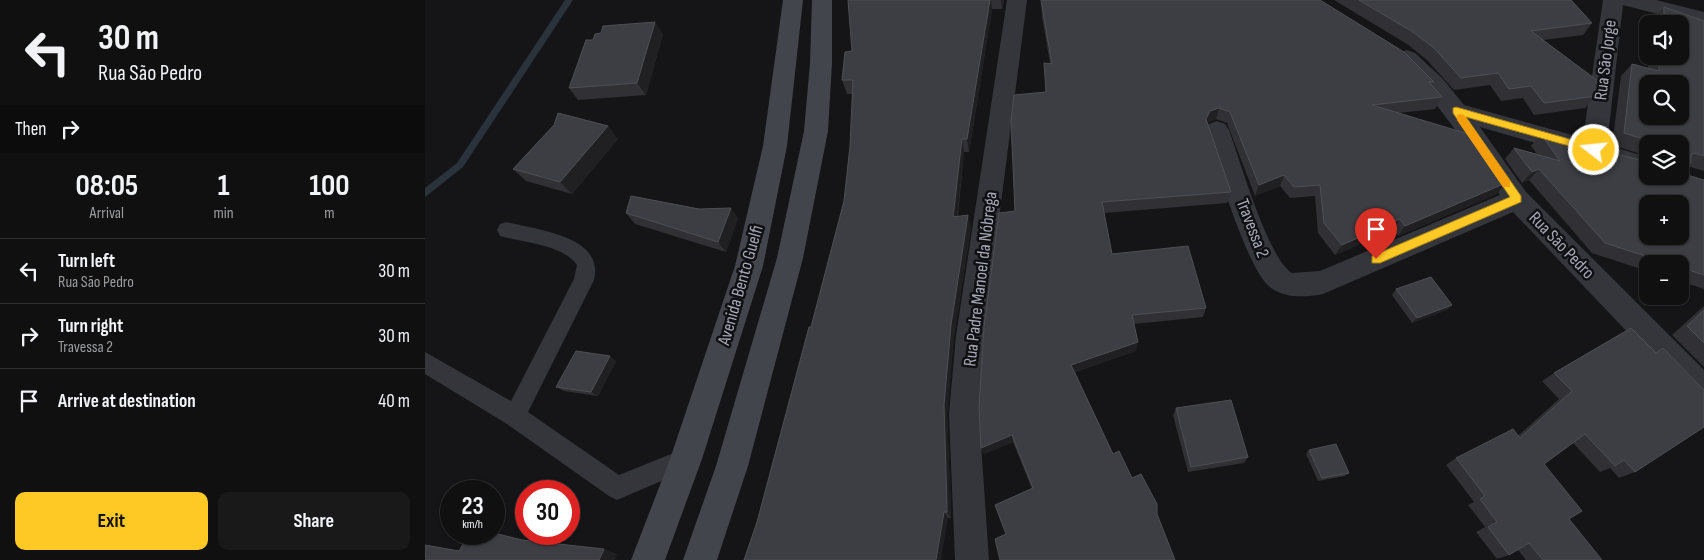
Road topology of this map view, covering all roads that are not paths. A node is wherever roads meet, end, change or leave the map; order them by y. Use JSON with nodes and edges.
{"nodes":[{"id":1,"x":793,"y":0,"type":"edge"},
{"id":2,"x":822,"y":0,"type":"edge"},
{"id":3,"x":1017,"y":0,"type":"edge"},
{"id":4,"x":1613,"y":0,"type":"edge"},
{"id":5,"x":1628,"y":0,"type":"edge"},
{"id":6,"x":1704,"y":19,"type":"edge"},
{"id":7,"x":1391,"y":46,"type":"edge"},
{"id":8,"x":1456,"y":111,"type":"junction"},
{"id":9,"x":1217,"y":130,"type":"dead end"},
{"id":10,"x":1594,"y":150,"type":"junction"},
{"id":11,"x":1639,"y":164,"type":"edge"},
{"id":12,"x":1517,"y":199,"type":"junction"},
{"id":13,"x":507,"y":230,"type":"dead end"},
{"id":14,"x":425,"y":362,"type":"edge"},
{"id":15,"x":1704,"y":390,"type":"edge"},
{"id":16,"x":515,"y":416,"type":"junction"},
{"id":17,"x":686,"y":459,"type":"junction"},
{"id":18,"x":648,"y":560,"type":"edge"},
{"id":19,"x":700,"y":560,"type":"edge"},
{"id":20,"x":972,"y":560,"type":"edge"}],
"edges":[{"from":1,"to":17,"type":"main road","name":"Avenida Bento Guelfi"},
{"from":2,"to":19,"type":"main road"},
{"from":3,"to":20,"type":"street","name":"Rua Padre Manoel da Nóbrega"},
{"from":4,"to":10,"type":"street","name":"Rua São Jorge"},
{"from":5,"to":6,"type":"street"},
{"from":7,"to":8,"type":"street","name":"Rua São Pedro"},
{"from":8,"to":10,"type":"street"},
{"from":8,"to":12,"type":"street","name":"Rua São Pedro"},
{"from":9,"to":12,"type":"street","name":"Travessa 2"},
{"from":10,"to":11,"type":"street"},
{"from":12,"to":15,"type":"street","name":"Rua São Pedro"},
{"from":13,"to":16,"type":"lane"},
{"from":14,"to":16,"type":"lane"},
{"from":16,"to":17,"type":"lane"},
{"from":17,"to":18,"type":"main road","name":"Avenida Bento Guelfi"}]}
